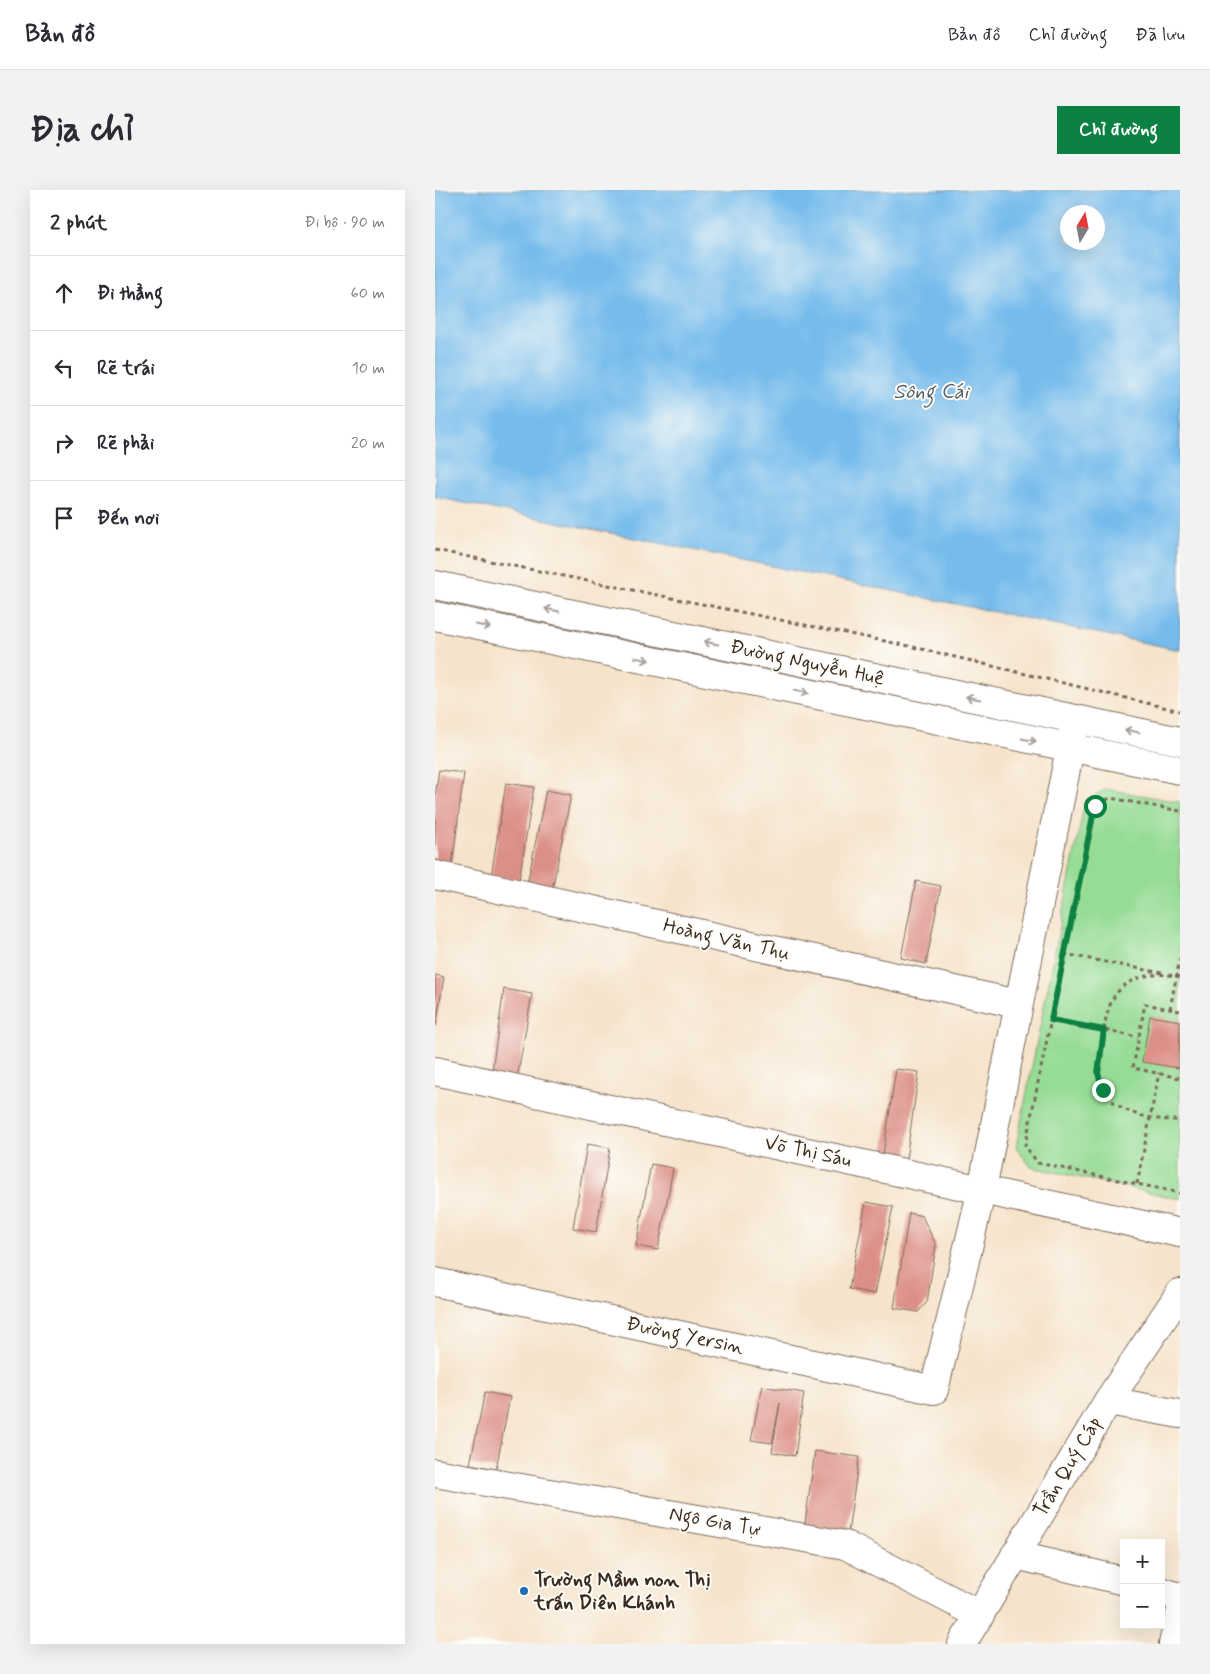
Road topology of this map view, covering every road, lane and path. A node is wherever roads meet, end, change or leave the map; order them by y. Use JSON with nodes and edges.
{"nodes":[{"id":1,"x":435,"y":550,"type":"edge"},
{"id":2,"x":435,"y":585,"type":"edge"},
{"id":3,"x":435,"y":616,"type":"edge"},
{"id":4,"x":1180,"y":712,"type":"edge"},
{"id":5,"x":1076,"y":719,"type":"junction"},
{"id":6,"x":1180,"y":741,"type":"edge"},
{"id":7,"x":1070,"y":748,"type":"junction"},
{"id":8,"x":1180,"y":770,"type":"edge"},
{"id":9,"x":1180,"y":812,"type":"edge"},
{"id":10,"x":435,"y":875,"type":"edge"},
{"id":11,"x":1064,"y":954,"type":"junction"},
{"id":12,"x":1180,"y":958,"type":"edge"},
{"id":13,"x":1179,"y":976,"type":"edge"},
{"id":14,"x":1018,"y":1004,"type":"junction"},
{"id":15,"x":1170,"y":1009,"type":"junction"},
{"id":16,"x":1180,"y":1011,"type":"edge"},
{"id":17,"x":1051,"y":1020,"type":"junction"},
{"id":18,"x":1104,"y":1030,"type":"junction"},
{"id":19,"x":1138,"y":1037,"type":"junction"},
{"id":20,"x":435,"y":1071,"type":"edge"},
{"id":21,"x":1159,"y":1074,"type":"junction"},
{"id":22,"x":1180,"y":1078,"type":"edge"},
{"id":23,"x":1151,"y":1117,"type":"junction"},
{"id":24,"x":1180,"y":1120,"type":"edge"},
{"id":25,"x":1137,"y":1184,"type":"junction"},
{"id":26,"x":981,"y":1190,"type":"junction"},
{"id":27,"x":1180,"y":1193,"type":"edge"},
{"id":28,"x":1180,"y":1232,"type":"edge"},
{"id":29,"x":435,"y":1282,"type":"edge"},
{"id":30,"x":1180,"y":1293,"type":"edge"},
{"id":31,"x":1108,"y":1401,"type":"junction"},
{"id":32,"x":1177,"y":1419,"type":"edge"},
{"id":33,"x":435,"y":1474,"type":"edge"},
{"id":34,"x":1015,"y":1555,"type":"junction"},
{"id":35,"x":1120,"y":1580,"type":"edge"},
{"id":36,"x":1165,"y":1593,"type":"edge"},
{"id":37,"x":1180,"y":1603,"type":"edge"},
{"id":38,"x":1180,"y":1614,"type":"edge"},
{"id":39,"x":980,"y":1615,"type":"junction"},
{"id":40,"x":962,"y":1644,"type":"edge"},
{"id":41,"x":1173,"y":1644,"type":"edge"}],
"edges":[{"from":1,"to":4,"type":"path"},
{"from":5,"to":2,"type":"street","name":"Đường Nguyễn Huệ","one_way":true},
{"from":3,"to":7,"type":"street","name":"Đường Nguyễn Huệ","one_way":true},
{"from":6,"to":5,"type":"street","name":"Đường Nguyễn Huệ","one_way":true},
{"from":5,"to":7,"type":"street"},
{"from":7,"to":8,"type":"street","name":"Đường Nguyễn Huệ"},
{"from":7,"to":14,"type":"street"},
{"from":9,"to":11,"type":"path"},
{"from":10,"to":14,"type":"street","name":"Hoàng Văn Thụ"},
{"from":11,"to":13,"type":"path"},
{"from":11,"to":17,"type":"path"},
{"from":12,"to":13,"type":"path"},
{"from":13,"to":15,"type":"path"},
{"from":13,"to":18,"type":"path"},
{"from":14,"to":26,"type":"street"},
{"from":15,"to":16,"type":"path"},
{"from":15,"to":19,"type":"path"},
{"from":17,"to":18,"type":"path"},
{"from":17,"to":25,"type":"path"},
{"from":18,"to":19,"type":"path"},
{"from":18,"to":23,"type":"path"},
{"from":19,"to":21,"type":"path"},
{"from":20,"to":26,"type":"street","name":"Võ Thị Sáu"},
{"from":21,"to":22,"type":"path"},
{"from":21,"to":23,"type":"path"},
{"from":23,"to":24,"type":"path"},
{"from":23,"to":25,"type":"path"},
{"from":25,"to":27,"type":"path"},
{"from":26,"to":28,"type":"street","name":"Võ Thị Sáu"},
{"from":26,"to":29,"type":"street","name":"Đường Yersin"},
{"from":30,"to":31,"type":"street","name":"Trần Quý Cáp"},
{"from":31,"to":32,"type":"street"},
{"from":31,"to":34,"type":"street","name":"Trần Quý Cáp"},
{"from":33,"to":39,"type":"street","name":"Ngô Gia Tự"},
{"from":34,"to":35,"type":"street"},
{"from":34,"to":39,"type":"street","name":"Trần Quý Cáp"},
{"from":36,"to":37,"type":"street"},
{"from":38,"to":41,"type":"street"},
{"from":39,"to":40,"type":"street","name":"Trần Quý Cáp"}]}
